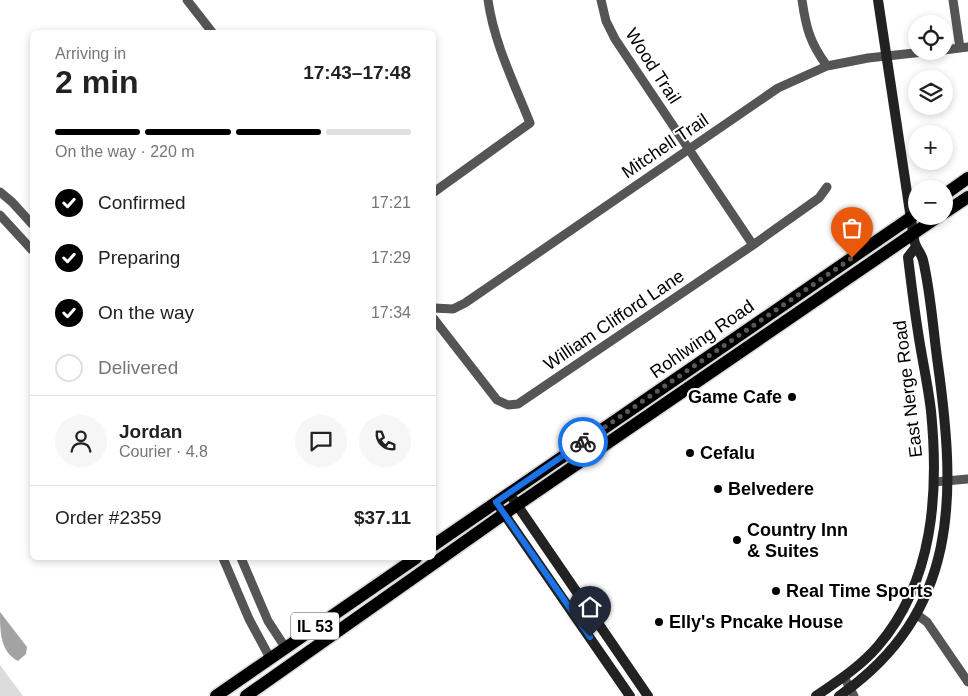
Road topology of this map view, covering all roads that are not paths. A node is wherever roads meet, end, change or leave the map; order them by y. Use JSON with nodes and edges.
{"nodes":[{"id":1,"x":488,"y":0,"type":"edge"},
{"id":2,"x":601,"y":0,"type":"edge"},
{"id":3,"x":802,"y":0,"type":"edge"},
{"id":4,"x":878,"y":0,"type":"edge"},
{"id":5,"x":953,"y":0,"type":"edge"},
{"id":6,"x":192,"y":2,"type":"edge"},
{"id":7,"x":211,"y":30,"type":"edge"},
{"id":8,"x":964,"y":48,"type":"edge"},
{"id":9,"x":908,"y":54,"type":"edge"},
{"id":10,"x":887,"y":57,"type":"junction"},
{"id":11,"x":828,"y":66,"type":"junction"},
{"id":12,"x":689,"y":150,"type":"junction"},
{"id":13,"x":968,"y":178,"type":"edge"},
{"id":14,"x":908,"y":185,"type":"edge"},
{"id":15,"x":827,"y":187,"type":"dead end"},
{"id":16,"x":953,"y":189,"type":"edge"},
{"id":17,"x":436,"y":191,"type":"edge"},
{"id":18,"x":0,"y":192,"type":"edge"},
{"id":19,"x":968,"y":197,"type":"edge"},
{"id":20,"x":953,"y":207,"type":"edge"},
{"id":21,"x":0,"y":215,"type":"edge"},
{"id":22,"x":908,"y":219,"type":"edge"},
{"id":23,"x":30,"y":222,"type":"edge"},
{"id":24,"x":913,"y":225,"type":"edge"},
{"id":25,"x":926,"y":225,"type":"edge"},
{"id":26,"x":913,"y":234,"type":"junction"},
{"id":27,"x":753,"y":245,"type":"junction"},
{"id":28,"x":30,"y":248,"type":"edge"},
{"id":29,"x":915,"y":248,"type":"junction"},
{"id":30,"x":436,"y":308,"type":"edge"},
{"id":31,"x":436,"y":322,"type":"edge"},
{"id":32,"x":968,"y":479,"type":"edge"},
{"id":33,"x":948,"y":480,"type":"junction"},
{"id":34,"x":934,"y":482,"type":"junction"},
{"id":35,"x":508,"y":493,"type":"junction"},
{"id":36,"x":496,"y":502,"type":"junction"},
{"id":37,"x":517,"y":505,"type":"junction"},
{"id":38,"x":504,"y":514,"type":"junction"},
{"id":39,"x":436,"y":544,"type":"edge"},
{"id":40,"x":224,"y":560,"type":"edge"},
{"id":41,"x":242,"y":560,"type":"edge"},
{"id":42,"x":413,"y":560,"type":"edge"},
{"id":43,"x":916,"y":614,"type":"junction"},
{"id":44,"x":284,"y":647,"type":"junction"},
{"id":45,"x":274,"y":660,"type":"junction"},
{"id":46,"x":296,"y":661,"type":"junction"},
{"id":47,"x":844,"y":677,"type":"junction"},
{"id":48,"x":968,"y":682,"type":"edge"},
{"id":49,"x":852,"y":692,"type":"edge"},
{"id":50,"x":216,"y":696,"type":"edge"},
{"id":51,"x":235,"y":696,"type":"edge"},
{"id":52,"x":246,"y":696,"type":"edge"},
{"id":53,"x":630,"y":696,"type":"edge"},
{"id":54,"x":648,"y":696,"type":"edge"},
{"id":55,"x":816,"y":696,"type":"edge"},
{"id":56,"x":840,"y":696,"type":"edge"}],
"edges":[{"from":1,"to":17,"type":"street"},
{"from":2,"to":12,"type":"street","name":"Wood Trail"},
{"from":3,"to":11,"type":"street"},
{"from":4,"to":10,"type":"main road","name":"East Nerge Road"},
{"from":5,"to":8,"type":"street"},
{"from":6,"to":7,"type":"street"},
{"from":9,"to":10,"type":"street","name":"Mitchell Trail"},
{"from":10,"to":11,"type":"street","name":"Mitchell Trail"},
{"from":10,"to":14,"type":"main road","name":"East Nerge Road"},
{"from":11,"to":12,"type":"street","name":"Mitchell Trail"},
{"from":12,"to":27,"type":"street","name":"Wood Trail"},
{"from":12,"to":30,"type":"street","name":"Mitchell Trail"},
{"from":13,"to":16,"type":"main road"},
{"from":15,"to":27,"type":"street","name":"William Clifford Lane"},
{"from":18,"to":23,"type":"street"},
{"from":19,"to":20,"type":"main road"},
{"from":21,"to":28,"type":"street"},
{"from":22,"to":35,"type":"main road","name":"Rohlwing Road"},
{"from":24,"to":26,"type":"main road","name":"East Nerge Road"},
{"from":25,"to":26,"type":"main road","name":"Rohlwing Road","number":"IL 53"},
{"from":26,"to":29,"type":"main road","name":"East Nerge Road"},
{"from":26,"to":37,"type":"main road","name":"Rohlwing Road","number":"IL 53"},
{"from":27,"to":31,"type":"street","name":"William Clifford Lane"},
{"from":29,"to":33,"type":"main road","name":"East Nerge Road"},
{"from":29,"to":34,"type":"main road","name":"East Nerge Road"},
{"from":32,"to":33,"type":"street"},
{"from":33,"to":34,"type":"street"},
{"from":33,"to":43,"type":"main road","name":"East Nerge Road"},
{"from":34,"to":47,"type":"main road","name":"East Nerge Road"},
{"from":35,"to":36,"type":"main road","name":"Rohlwing Road"},
{"from":35,"to":37,"type":"main road"},
{"from":36,"to":38,"type":"main road"},
{"from":36,"to":39,"type":"main road","name":"Rohlwing Road"},
{"from":37,"to":38,"type":"main road","number":"IL 53"},
{"from":37,"to":54,"type":"main road"},
{"from":38,"to":46,"type":"main road","number":"IL 53"},
{"from":38,"to":53,"type":"main road"},
{"from":40,"to":45,"type":"street"},
{"from":41,"to":44,"type":"street"},
{"from":42,"to":44,"type":"main road","number":"IL 53"},
{"from":43,"to":48,"type":"street"},
{"from":43,"to":49,"type":"main road","name":"East Nerge Road"},
{"from":44,"to":45,"type":"main road"},
{"from":45,"to":46,"type":"main road"},
{"from":45,"to":50,"type":"main road"},
{"from":45,"to":51,"type":"main road"},
{"from":46,"to":52,"type":"main road","number":"IL 53"},
{"from":47,"to":49,"type":"street"},
{"from":47,"to":55,"type":"main road","name":"East Nerge Road"},
{"from":49,"to":56,"type":"main road","name":"East Nerge Road"}]}
